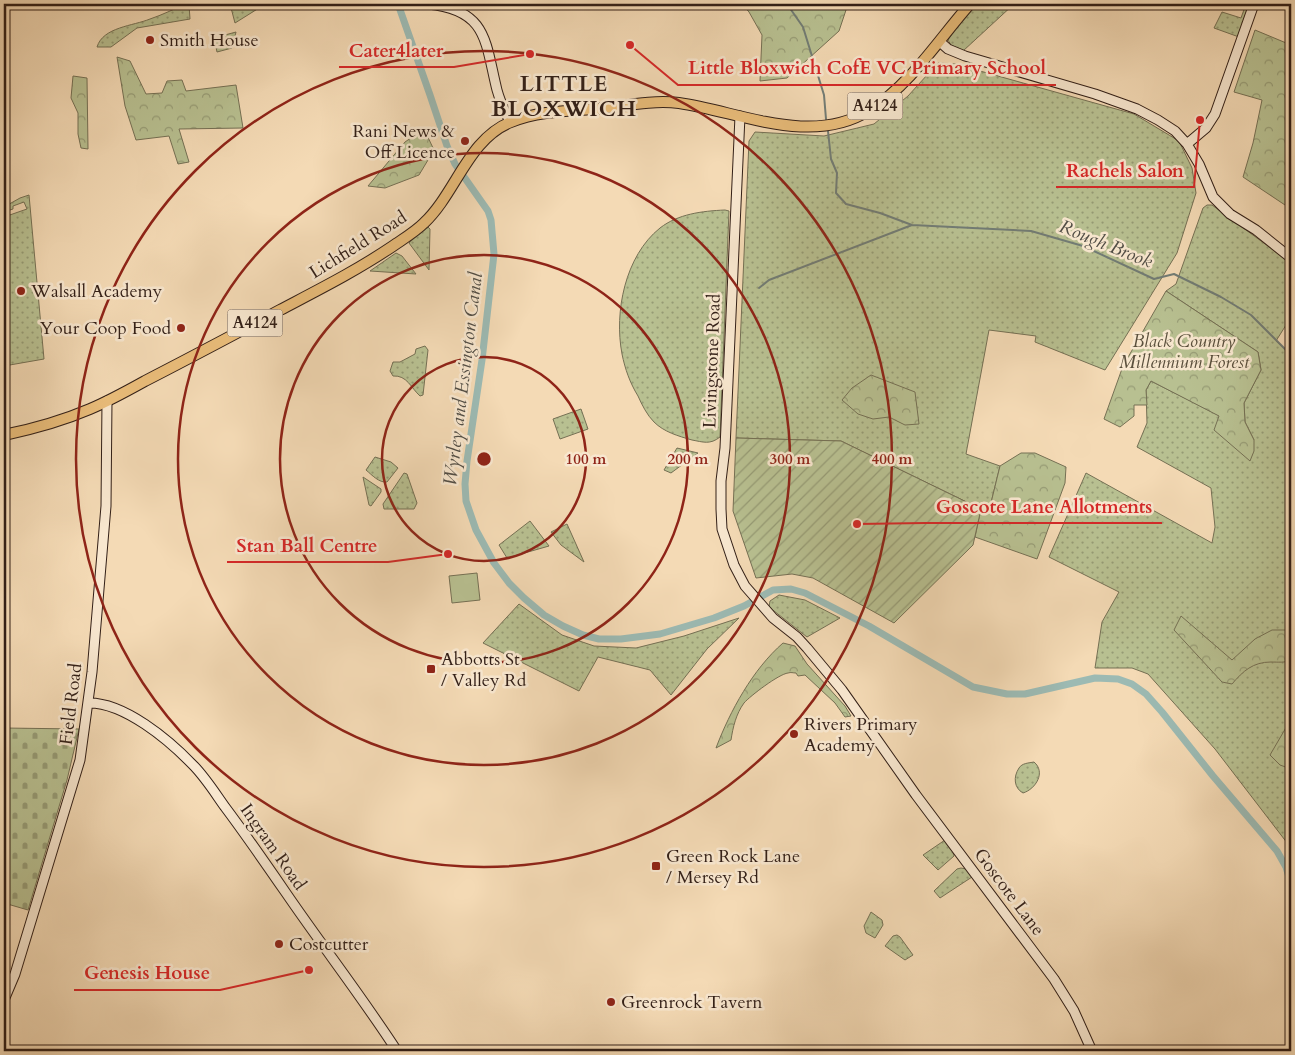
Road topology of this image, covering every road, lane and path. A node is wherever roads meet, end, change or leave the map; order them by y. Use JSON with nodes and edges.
{"nodes":[{"id":1,"x":428,"y":4,"type":"edge"},
{"id":2,"x":970,"y":4,"type":"edge"},
{"id":3,"x":1254,"y":4,"type":"edge"},
{"id":4,"x":940,"y":42,"type":"junction"},
{"id":5,"x":740,"y":116,"type":"junction"},
{"id":6,"x":510,"y":122,"type":"junction"},
{"id":7,"x":1187,"y":144,"type":"junction"},
{"id":8,"x":1291,"y":258,"type":"edge"},
{"id":9,"x":107,"y":401,"type":"junction"},
{"id":10,"x":4,"y":435,"type":"edge"},
{"id":11,"x":88,"y":703,"type":"junction"},
{"id":12,"x":890,"y":760,"type":"joint"},
{"id":13,"x":4,"y":1000,"type":"edge"},
{"id":14,"x":397,"y":1051,"type":"edge"},
{"id":15,"x":1092,"y":1051,"type":"edge"}],
"edges":[{"from":1,"to":6,"type":"street"},
{"from":2,"to":4,"type":"main road","number":"A4124"},
{"from":3,"to":7,"type":"street"},
{"from":4,"to":5,"type":"main road","number":"A4124"},
{"from":4,"to":7,"type":"street"},
{"from":5,"to":6,"type":"main road","name":"Lichfield Road","number":"A4124"},
{"from":5,"to":12,"type":"street","name":"Livingstone Road"},
{"from":6,"to":9,"type":"main road","name":"Lichfield Road","number":"A4124"},
{"from":7,"to":8,"type":"street"},
{"from":9,"to":10,"type":"main road","name":"Lichfield Road","number":"A4124"},
{"from":9,"to":11,"type":"street","name":"Field Road"},
{"from":11,"to":13,"type":"street","name":"Field Road"},
{"from":11,"to":14,"type":"street","name":"Ingram Road"},
{"from":12,"to":15,"type":"street","name":"Goscote Lane"}]}
